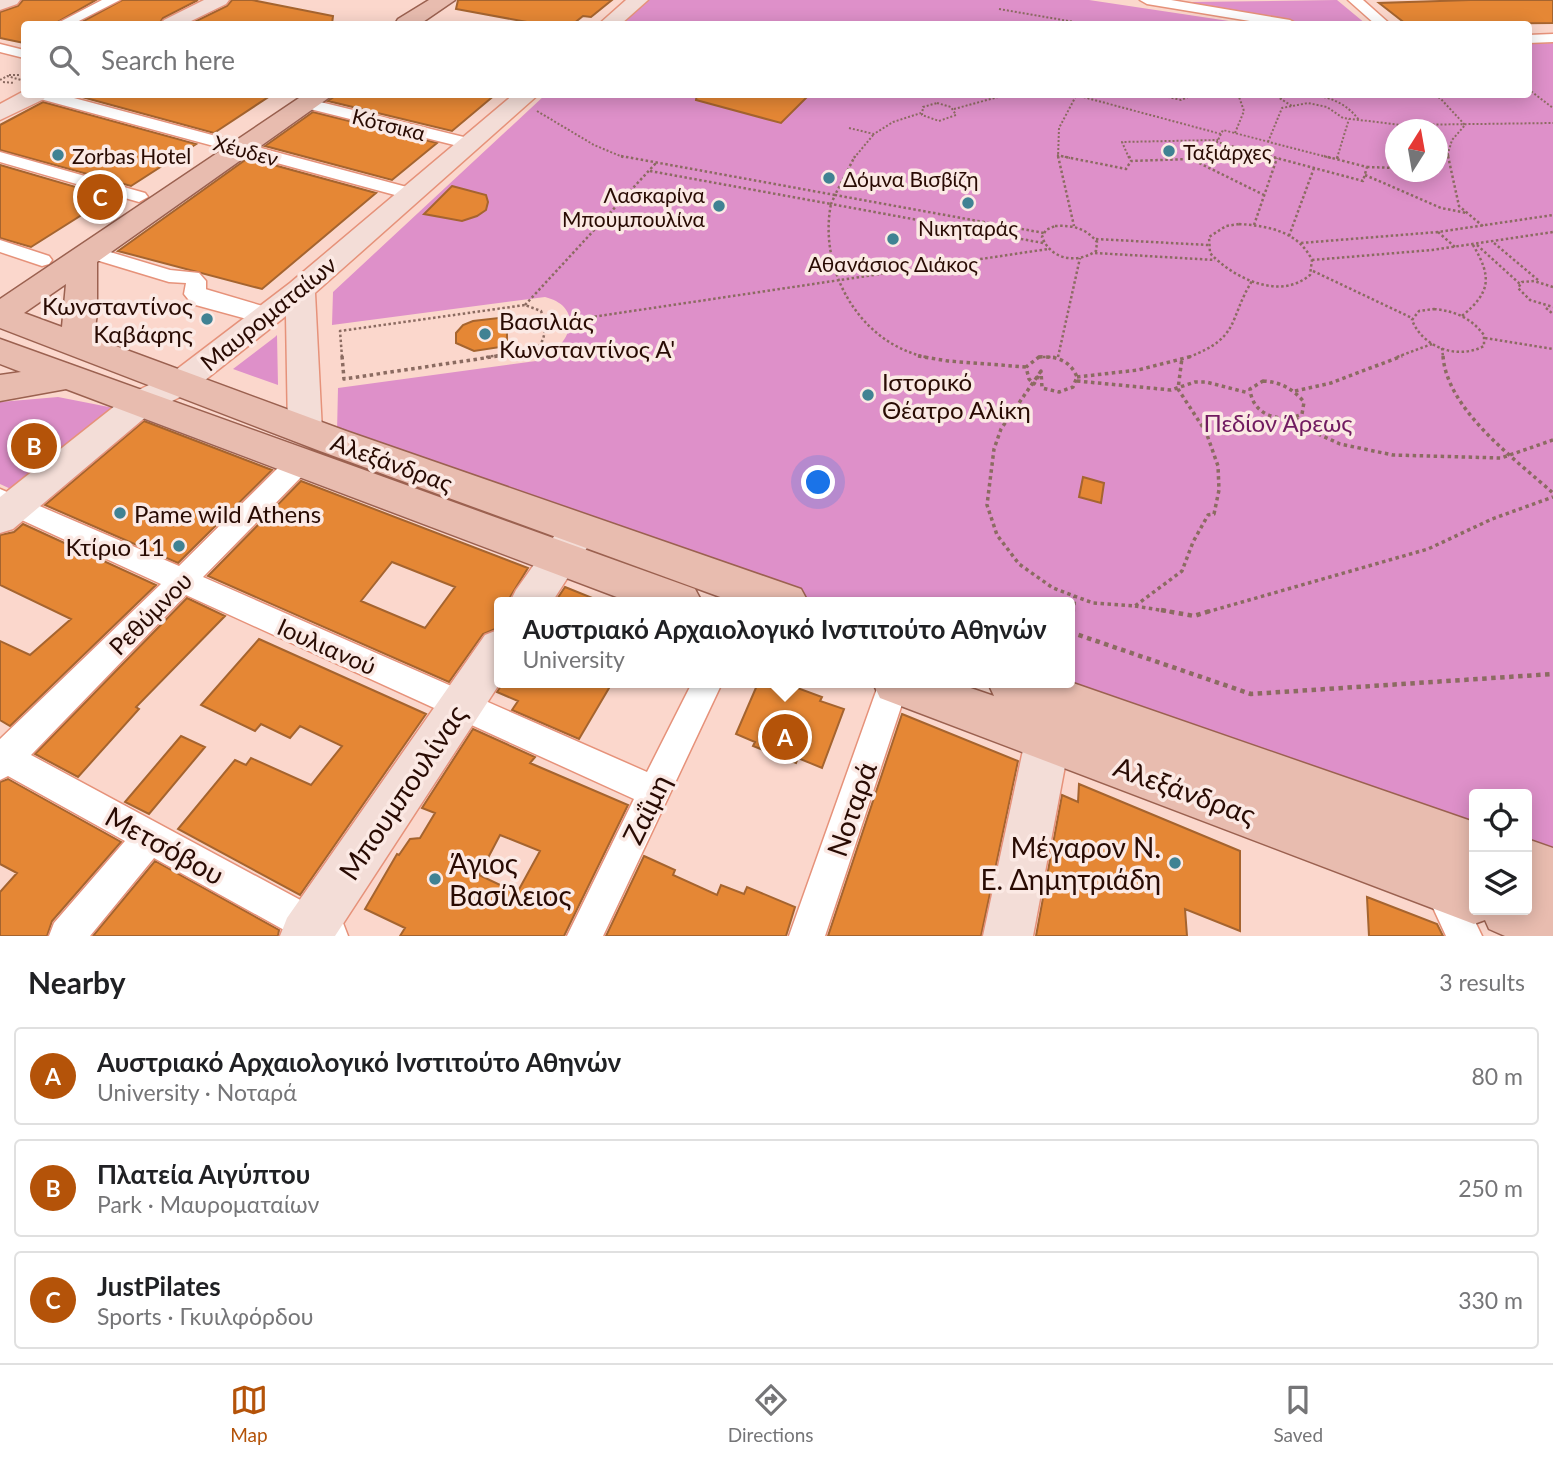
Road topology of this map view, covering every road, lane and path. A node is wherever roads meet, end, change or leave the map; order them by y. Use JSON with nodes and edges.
{"nodes":[{"id":1,"x":10,"y":0,"type":"edge"},
{"id":2,"x":113,"y":0,"type":"edge"},
{"id":3,"x":219,"y":0,"type":"edge"},
{"id":4,"x":444,"y":0,"type":"edge"},
{"id":5,"x":464,"y":0,"type":"edge"},
{"id":6,"x":638,"y":0,"type":"edge"},
{"id":7,"x":1147,"y":0,"type":"edge"},
{"id":8,"x":1355,"y":0,"type":"edge"},
{"id":9,"x":0,"y":4,"type":"edge"},
{"id":10,"x":999,"y":9,"type":"dead end"},
{"id":11,"x":69,"y":21,"type":"edge"},
{"id":12,"x":177,"y":21,"type":"edge"},
{"id":13,"x":411,"y":21,"type":"edge"},
{"id":14,"x":432,"y":21,"type":"edge"},
{"id":15,"x":613,"y":21,"type":"edge"},
{"id":16,"x":1069,"y":21,"type":"edge"},
{"id":17,"x":1272,"y":21,"type":"edge"},
{"id":18,"x":1380,"y":21,"type":"edge"},
{"id":19,"x":1553,"y":38,"type":"edge"},
{"id":20,"x":1532,"y":40,"type":"edge"},
{"id":21,"x":21,"y":74,"type":"edge"},
{"id":22,"x":4,"y":79,"type":"edge"},
{"id":23,"x":21,"y":86,"type":"edge"},
{"id":24,"x":21,"y":86,"type":"edge"},
{"id":25,"x":21,"y":92,"type":"edge"},
{"id":26,"x":1532,"y":92,"type":"edge"},
{"id":27,"x":60,"y":98,"type":"edge"},
{"id":28,"x":310,"y":98,"type":"edge"},
{"id":29,"x":994,"y":98,"type":"edge"},
{"id":30,"x":1074,"y":98,"type":"edge"},
{"id":31,"x":1087,"y":98,"type":"edge"},
{"id":32,"x":1169,"y":98,"type":"edge"},
{"id":33,"x":1192,"y":98,"type":"edge"},
{"id":34,"x":1239,"y":98,"type":"edge"},
{"id":35,"x":1321,"y":98,"type":"edge"},
{"id":36,"x":1334,"y":98,"type":"edge"},
{"id":37,"x":1440,"y":98,"type":"edge"},
{"id":38,"x":523,"y":99,"type":"edge"},
{"id":39,"x":1280,"y":99,"type":"edge"},
{"id":40,"x":1319,"y":106,"type":"junction"},
{"id":41,"x":1294,"y":107,"type":"junction"},
{"id":42,"x":1553,"y":108,"type":"edge"},
{"id":43,"x":954,"y":109,"type":"junction"},
{"id":44,"x":0,"y":113,"type":"edge"},
{"id":45,"x":921,"y":113,"type":"junction"},
{"id":46,"x":1349,"y":118,"type":"junction"},
{"id":47,"x":1359,"y":120,"type":"junction"},
{"id":48,"x":1553,"y":123,"type":"edge"},
{"id":49,"x":1465,"y":125,"type":"junction"},
{"id":50,"x":849,"y":128,"type":"dead end"},
{"id":51,"x":1235,"y":133,"type":"junction"},
{"id":52,"x":874,"y":134,"type":"junction"},
{"id":53,"x":1221,"y":134,"type":"junction"},
{"id":54,"x":1219,"y":140,"type":"junction"},
{"id":55,"x":1268,"y":142,"type":"junction"},
{"id":56,"x":471,"y":144,"type":"junction"},
{"id":57,"x":232,"y":147,"type":"junction"},
{"id":58,"x":1448,"y":153,"type":"joint"},
{"id":59,"x":1057,"y":155,"type":"junction"},
{"id":60,"x":0,"y":157,"type":"edge"},
{"id":61,"x":1277,"y":158,"type":"junction"},
{"id":62,"x":1337,"y":159,"type":"junction"},
{"id":63,"x":1131,"y":161,"type":"junction"},
{"id":64,"x":656,"y":163,"type":"junction"},
{"id":65,"x":1367,"y":167,"type":"junction"},
{"id":66,"x":1314,"y":168,"type":"junction"},
{"id":67,"x":1385,"y":168,"type":"edge"},
{"id":68,"x":650,"y":171,"type":"junction"},
{"id":69,"x":1365,"y":175,"type":"junction"},
{"id":70,"x":748,"y":180,"type":"junction"},
{"id":71,"x":743,"y":187,"type":"junction"},
{"id":72,"x":412,"y":194,"type":"junction"},
{"id":73,"x":835,"y":195,"type":"junction"},
{"id":74,"x":1264,"y":195,"type":"junction"},
{"id":75,"x":139,"y":197,"type":"junction"},
{"id":76,"x":831,"y":204,"type":"junction"},
{"id":77,"x":918,"y":210,"type":"junction"},
{"id":78,"x":1467,"y":213,"type":"junction"},
{"id":79,"x":1553,"y":215,"type":"edge"},
{"id":80,"x":915,"y":219,"type":"junction"},
{"id":81,"x":1254,"y":225,"type":"junction"},
{"id":82,"x":1074,"y":226,"type":"junction"},
{"id":83,"x":1484,"y":227,"type":"junction"},
{"id":84,"x":1438,"y":232,"type":"junction"},
{"id":85,"x":1553,"y":232,"type":"edge"},
{"id":86,"x":1044,"y":233,"type":"junction"},
{"id":87,"x":1289,"y":236,"type":"junction"},
{"id":88,"x":1096,"y":239,"type":"junction"},
{"id":89,"x":1042,"y":243,"type":"junction"},
{"id":90,"x":1300,"y":243,"type":"junction"},
{"id":91,"x":1494,"y":243,"type":"junction"},
{"id":92,"x":1208,"y":245,"type":"junction"},
{"id":93,"x":1475,"y":245,"type":"junction"},
{"id":94,"x":0,"y":246,"type":"edge"},
{"id":95,"x":1456,"y":247,"type":"junction"},
{"id":96,"x":1048,"y":249,"type":"junction"},
{"id":97,"x":1095,"y":253,"type":"junction"},
{"id":98,"x":86,"y":255,"type":"junction"},
{"id":99,"x":1080,"y":258,"type":"junction"},
{"id":100,"x":42,"y":260,"type":"junction"},
{"id":101,"x":1215,"y":260,"type":"junction"},
{"id":102,"x":1312,"y":260,"type":"junction"},
{"id":103,"x":1312,"y":271,"type":"junction"},
{"id":104,"x":837,"y":280,"type":"junction"},
{"id":105,"x":1252,"y":281,"type":"junction"},
{"id":106,"x":1540,"y":282,"type":"junction"},
{"id":107,"x":1520,"y":284,"type":"junction"},
{"id":108,"x":0,"y":287,"type":"edge"},
{"id":109,"x":1553,"y":287,"type":"edge"},
{"id":110,"x":300,"y":290,"type":"junction"},
{"id":111,"x":525,"y":305,"type":"junction"},
{"id":112,"x":1545,"y":306,"type":"junction"},
{"id":113,"x":1553,"y":307,"type":"edge"},
{"id":114,"x":1553,"y":314,"type":"edge"},
{"id":115,"x":0,"y":315,"type":"edge"},
{"id":116,"x":268,"y":315,"type":"junction"},
{"id":117,"x":1462,"y":316,"type":"junction"},
{"id":118,"x":1412,"y":318,"type":"junction"},
{"id":119,"x":545,"y":324,"type":"junction"},
{"id":120,"x":1485,"y":338,"type":"junction"},
{"id":121,"x":1432,"y":344,"type":"junction"},
{"id":122,"x":1442,"y":348,"type":"junction"},
{"id":123,"x":1553,"y":349,"type":"edge"},
{"id":124,"x":0,"y":351,"type":"edge"},
{"id":125,"x":1058,"y":358,"type":"junction"},
{"id":126,"x":1182,"y":358,"type":"junction"},
{"id":127,"x":73,"y":360,"type":"junction"},
{"id":128,"x":1026,"y":367,"type":"junction"},
{"id":129,"x":1041,"y":371,"type":"junction"},
{"id":130,"x":1077,"y":379,"type":"junction"},
{"id":131,"x":179,"y":384,"type":"junction"},
{"id":132,"x":1178,"y":387,"type":"junction"},
{"id":133,"x":0,"y":388,"type":"edge"},
{"id":134,"x":1295,"y":391,"type":"junction"},
{"id":135,"x":1249,"y":393,"type":"junction"},
{"id":136,"x":142,"y":402,"type":"junction"},
{"id":137,"x":1295,"y":418,"type":"junction"},
{"id":138,"x":1553,"y":440,"type":"edge"},
{"id":139,"x":303,"y":446,"type":"junction"},
{"id":140,"x":1513,"y":456,"type":"junction"},
{"id":141,"x":1553,"y":495,"type":"edge"},
{"id":142,"x":5,"y":508,"type":"edge"},
{"id":143,"x":570,"y":543,"type":"junction"},
{"id":144,"x":182,"y":581,"type":"junction"},
{"id":145,"x":1075,"y":596,"type":"joint"},
{"id":146,"x":533,"y":597,"type":"edge"},
{"id":147,"x":671,"y":597,"type":"edge"},
{"id":148,"x":768,"y":597,"type":"edge"},
{"id":149,"x":1135,"y":606,"type":"junction"},
{"id":150,"x":1075,"y":634,"type":"edge"},
{"id":151,"x":494,"y":657,"type":"edge"},
{"id":152,"x":1553,"y":674,"type":"edge"},
{"id":153,"x":705,"y":688,"type":"edge"},
{"id":154,"x":893,"y":688,"type":"edge"},
{"id":155,"x":917,"y":688,"type":"edge"},
{"id":156,"x":1017,"y":688,"type":"edge"},
{"id":157,"x":461,"y":706,"type":"junction"},
{"id":158,"x":1051,"y":719,"type":"junction"},
{"id":159,"x":2,"y":759,"type":"edge"},
{"id":160,"x":654,"y":792,"type":"junction"},
{"id":161,"x":150,"y":837,"type":"junction"},
{"id":162,"x":1469,"y":846,"type":"edge"},
{"id":163,"x":1553,"y":863,"type":"edge"},
{"id":164,"x":1532,"y":865,"type":"edge"},
{"id":165,"x":1532,"y":867,"type":"edge"},
{"id":166,"x":1553,"y":876,"type":"edge"},
{"id":167,"x":1457,"y":891,"type":"edge"},
{"id":168,"x":1522,"y":915,"type":"edge"},
{"id":169,"x":1553,"y":926,"type":"edge"},
{"id":170,"x":316,"y":933,"type":"edge"},
{"id":171,"x":67,"y":936,"type":"edge"},
{"id":172,"x":585,"y":936,"type":"edge"},
{"id":173,"x":807,"y":936,"type":"edge"},
{"id":174,"x":1008,"y":936,"type":"edge"},
{"id":175,"x":1464,"y":936,"type":"edge"}],
"edges":[{"from":1,"to":9,"type":"main road"},
{"from":2,"to":11,"type":"street"},
{"from":3,"to":12,"type":"main road"},
{"from":4,"to":13,"type":"main road"},
{"from":5,"to":14,"type":"main road"},
{"from":6,"to":15,"type":"main road"},
{"from":7,"to":17,"type":"street"},
{"from":8,"to":18,"type":"street"},
{"from":10,"to":16,"type":"path"},
{"from":19,"to":20,"type":"street"},
{"from":21,"to":22,"type":"path"},
{"from":22,"to":23,"type":"path"},
{"from":22,"to":24,"type":"path"},
{"from":25,"to":44,"type":"main road"},
{"from":26,"to":42,"type":"path"},
{"from":27,"to":57,"type":"street","name":"Χέυδεν"},
{"from":28,"to":56,"type":"street","name":"Κότσικα"},
{"from":28,"to":57,"type":"main road"},
{"from":29,"to":43,"type":"path"},
{"from":30,"to":59,"type":"path"},
{"from":31,"to":53,"type":"path"},
{"from":32,"to":33,"type":"path"},
{"from":34,"to":51,"type":"path"},
{"from":35,"to":40,"type":"path"},
{"from":36,"to":47,"type":"path"},
{"from":37,"to":49,"type":"path"},
{"from":38,"to":56,"type":"main road","name":"Μαυροματαίων"},
{"from":38,"to":64,"type":"path"},
{"from":39,"to":41,"type":"path"},
{"from":40,"to":41,"type":"path"},
{"from":40,"to":46,"type":"path"},
{"from":41,"to":55,"type":"path"},
{"from":43,"to":45,"type":"path"},
{"from":43,"to":45,"type":"path"},
{"from":45,"to":52,"type":"path"},
{"from":46,"to":47,"type":"path"},
{"from":46,"to":62,"type":"path"},
{"from":47,"to":49,"type":"path"},
{"from":48,"to":49,"type":"path"},
{"from":49,"to":58,"type":"path"},
{"from":50,"to":52,"type":"path"},
{"from":51,"to":53,"type":"path"},
{"from":51,"to":55,"type":"path"},
{"from":52,"to":73,"type":"path"},
{"from":53,"to":54,"type":"path"},
{"from":54,"to":61,"type":"path"},
{"from":54,"to":63,"type":"path"},
{"from":55,"to":62,"type":"path"},
{"from":56,"to":72,"type":"main road","name":"Μαυροματαίων"},
{"from":57,"to":72,"type":"street","name":"Χέυδεν"},
{"from":57,"to":75,"type":"main road"},
{"from":57,"to":98,"type":"main road"},
{"from":58,"to":78,"type":"path"},
{"from":59,"to":63,"type":"path"},
{"from":59,"to":82,"type":"path"},
{"from":60,"to":75,"type":"street"},
{"from":61,"to":66,"type":"path"},
{"from":61,"to":74,"type":"path"},
{"from":62,"to":65,"type":"path"},
{"from":63,"to":74,"type":"path"},
{"from":64,"to":68,"type":"path"},
{"from":64,"to":70,"type":"path"},
{"from":65,"to":67,"type":"path"},
{"from":65,"to":69,"type":"path"},
{"from":66,"to":69,"type":"path"},
{"from":66,"to":87,"type":"path"},
{"from":68,"to":71,"type":"path"},
{"from":68,"to":111,"type":"path"},
{"from":69,"to":78,"type":"path"},
{"from":70,"to":71,"type":"path"},
{"from":70,"to":73,"type":"path"},
{"from":71,"to":76,"type":"path"},
{"from":72,"to":110,"type":"main road","name":"Μαυροματαίων"},
{"from":73,"to":76,"type":"path"},
{"from":73,"to":77,"type":"path"},
{"from":74,"to":81,"type":"path"},
{"from":75,"to":100,"type":"main road"},
{"from":76,"to":80,"type":"path"},
{"from":76,"to":104,"type":"path"},
{"from":77,"to":80,"type":"path"},
{"from":77,"to":86,"type":"path"},
{"from":78,"to":83,"type":"path"},
{"from":79,"to":83,"type":"path"},
{"from":80,"to":89,"type":"path"},
{"from":81,"to":87,"type":"path"},
{"from":81,"to":92,"type":"path"},
{"from":82,"to":86,"type":"path"},
{"from":82,"to":88,"type":"path"},
{"from":83,"to":84,"type":"path"},
{"from":84,"to":90,"type":"path"},
{"from":84,"to":95,"type":"path"},
{"from":85,"to":91,"type":"path"},
{"from":86,"to":89,"type":"path"},
{"from":87,"to":90,"type":"path"},
{"from":88,"to":92,"type":"path"},
{"from":88,"to":97,"type":"path"},
{"from":89,"to":96,"type":"path"},
{"from":90,"to":102,"type":"path"},
{"from":91,"to":93,"type":"path"},
{"from":91,"to":106,"type":"path"},
{"from":92,"to":101,"type":"path"},
{"from":93,"to":95,"type":"path"},
{"from":93,"to":107,"type":"path"},
{"from":93,"to":117,"type":"path"},
{"from":94,"to":100,"type":"street"},
{"from":95,"to":102,"type":"path"},
{"from":96,"to":99,"type":"path"},
{"from":96,"to":104,"type":"path"},
{"from":97,"to":99,"type":"path"},
{"from":97,"to":101,"type":"path"},
{"from":98,"to":115,"type":"main road"},
{"from":98,"to":116,"type":"street"},
{"from":98,"to":127,"type":"main road"},
{"from":99,"to":125,"type":"path"},
{"from":100,"to":108,"type":"main road"},
{"from":101,"to":105,"type":"path"},
{"from":102,"to":103,"type":"path"},
{"from":103,"to":105,"type":"path"},
{"from":103,"to":118,"type":"path"},
{"from":104,"to":119,"type":"path"},
{"from":104,"to":128,"type":"path"},
{"from":105,"to":126,"type":"path"},
{"from":106,"to":107,"type":"path"},
{"from":106,"to":109,"type":"path"},
{"from":107,"to":112,"type":"path"},
{"from":110,"to":116,"type":"main road","name":"Μαυροματαίων"},
{"from":110,"to":139,"type":"main road"},
{"from":111,"to":119,"type":"path"},
{"from":111,"to":119,"type":"path"},
{"from":112,"to":113,"type":"path"},
{"from":112,"to":114,"type":"path"},
{"from":115,"to":127,"type":"main road","name":"Αλεξάνδρας"},
{"from":116,"to":131,"type":"main road","name":"Μαυροματαίων"},
{"from":117,"to":118,"type":"path"},
{"from":117,"to":120,"type":"path"},
{"from":118,"to":121,"type":"path"},
{"from":120,"to":122,"type":"path"},
{"from":120,"to":123,"type":"path"},
{"from":121,"to":122,"type":"path"},
{"from":121,"to":134,"type":"path"},
{"from":122,"to":140,"type":"path"},
{"from":124,"to":127,"type":"main road","name":"Αλεξάνδρας"},
{"from":125,"to":128,"type":"path"},
{"from":125,"to":130,"type":"path"},
{"from":126,"to":130,"type":"path"},
{"from":126,"to":132,"type":"path"},
{"from":127,"to":131,"type":"main road","name":"Αλεξάνδρας"},
{"from":127,"to":133,"type":"main road"},
{"from":127,"to":136,"type":"main road","name":"Αλεξάνδρας"},
{"from":128,"to":129,"type":"path"},
{"from":129,"to":130,"type":"path"},
{"from":129,"to":145,"type":"path"},
{"from":130,"to":132,"type":"path"},
{"from":131,"to":136,"type":"main road","name":"Μαυροματαίων"},
{"from":131,"to":139,"type":"main road","name":"Αλεξάνδρας"},
{"from":132,"to":135,"type":"path"},
{"from":132,"to":149,"type":"path"},
{"from":134,"to":135,"type":"path"},
{"from":134,"to":137,"type":"path"},
{"from":135,"to":137,"type":"path"},
{"from":136,"to":139,"type":"main road","name":"Αλεξάνδρας"},
{"from":136,"to":142,"type":"main road","name":"Μαυροματαίων"},
{"from":137,"to":140,"type":"path"},
{"from":138,"to":140,"type":"path"},
{"from":139,"to":143,"type":"main road","name":"Αλεξάνδρας"},
{"from":139,"to":144,"type":"street","name":"Ρεθύμνου"},
{"from":140,"to":141,"type":"path"},
{"from":141,"to":149,"type":"path"},
{"from":142,"to":144,"type":"street","name":"Ιουλιανού"},
{"from":143,"to":146,"type":"main road"},
{"from":143,"to":147,"type":"main road","name":"Αλεξάνδρας"},
{"from":143,"to":148,"type":"main road","name":"Αλεξάνδρας"},
{"from":144,"to":157,"type":"street","name":"Ιουλιανού"},
{"from":144,"to":159,"type":"street","name":"Ρεθύμνου"},
{"from":145,"to":149,"type":"path"},
{"from":150,"to":152,"type":"path"},
{"from":151,"to":157,"type":"main road","name":"Μπουμπουλίνας"},
{"from":153,"to":160,"type":"street","name":"Ζαΐμη"},
{"from":154,"to":173,"type":"street","name":"Νοταρά"},
{"from":155,"to":158,"type":"main road","name":"Αλεξάνδρας"},
{"from":156,"to":158,"type":"main road","name":"Αλεξάνδρας"},
{"from":157,"to":160,"type":"street","name":"Ιουλιανού"},
{"from":157,"to":170,"type":"main road","name":"Μπουμπουλίνας"},
{"from":158,"to":162,"type":"main road","name":"Αλεξάνδρας"},
{"from":158,"to":167,"type":"main road","name":"Αλεξάνδρας"},
{"from":158,"to":174,"type":"main road"},
{"from":159,"to":161,"type":"street","name":"Μετσόβου"},
{"from":160,"to":172,"type":"street","name":"Ζαΐμη"},
{"from":161,"to":170,"type":"street","name":"Μετσόβου"},
{"from":161,"to":171,"type":"street"},
{"from":163,"to":164,"type":"street"},
{"from":165,"to":166,"type":"main road"},
{"from":167,"to":175,"type":"street"},
{"from":168,"to":169,"type":"main road"}]}
